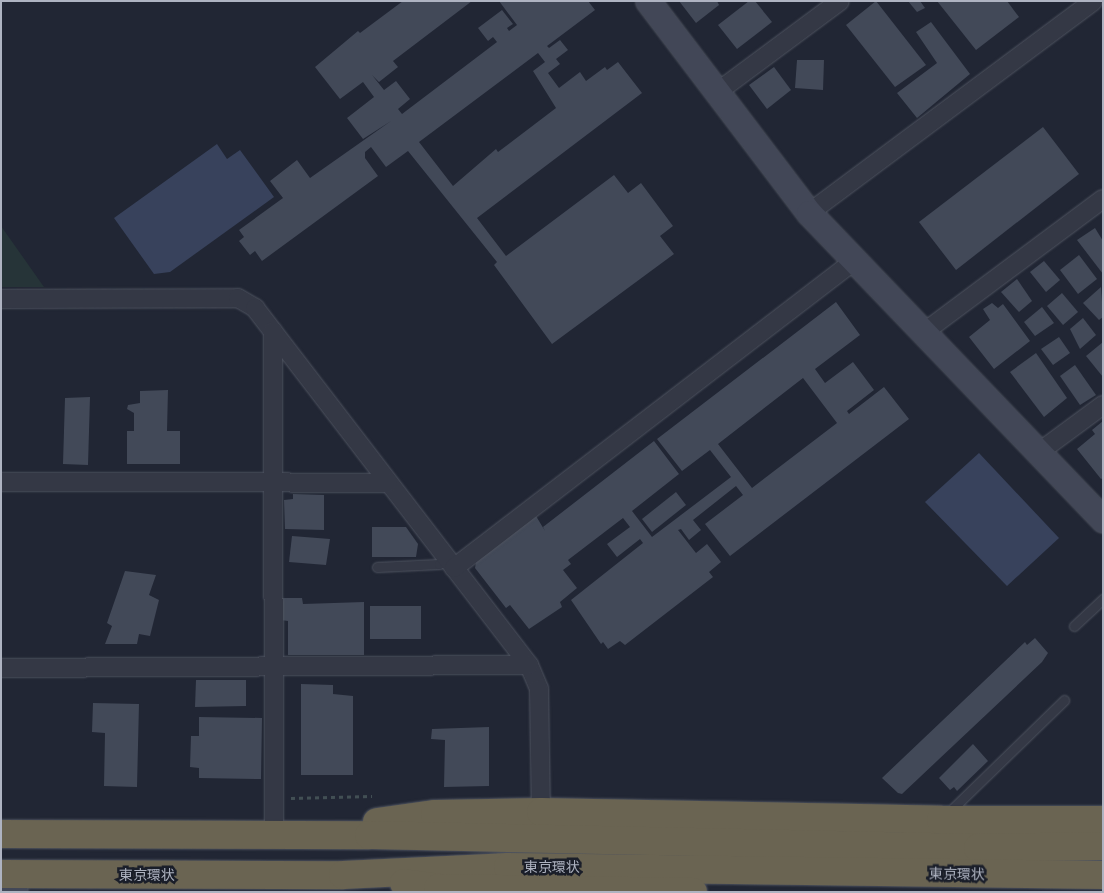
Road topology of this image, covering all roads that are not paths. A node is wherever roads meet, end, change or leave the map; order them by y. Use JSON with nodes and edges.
{"nodes":[{"id":1,"x":648,"y":1,"type":"edge"},
{"id":2,"x":840,"y":1,"type":"edge"},
{"id":3,"x":1093,"y":1,"type":"edge"},
{"id":4,"x":716,"y":94,"type":"junction"},
{"id":5,"x":1103,"y":199,"type":"edge"},
{"id":6,"x":809,"y":213,"type":"junction"},
{"id":7,"x":854,"y":261,"type":"junction"},
{"id":8,"x":1,"y":299,"type":"edge"},
{"id":9,"x":273,"y":331,"type":"junction"},
{"id":10,"x":923,"y":333,"type":"junction"},
{"id":11,"x":1103,"y":404,"type":"edge"},
{"id":12,"x":1038,"y":453,"type":"junction"},
{"id":13,"x":1,"y":482,"type":"edge"},
{"id":14,"x":272,"y":482,"type":"junction"},
{"id":15,"x":388,"y":483,"type":"junction"},
{"id":16,"x":1103,"y":520,"type":"edge"},
{"id":17,"x":451,"y":564,"type":"junction"},
{"id":18,"x":377,"y":567,"type":"dead end"},
{"id":19,"x":1103,"y":599,"type":"edge"},
{"id":20,"x":1074,"y":626,"type":"dead end"},
{"id":21,"x":529,"y":665,"type":"junction"},
{"id":22,"x":1,"y":668,"type":"edge"},
{"id":23,"x":272,"y":668,"type":"junction"},
{"id":24,"x":1064,"y":700,"type":"dead end"},
{"id":25,"x":541,"y":812,"type":"junction"},
{"id":26,"x":941,"y":820,"type":"junction"},
{"id":27,"x":1103,"y":820,"type":"edge"},
{"id":28,"x":1,"y":834,"type":"edge"},
{"id":29,"x":274,"y":834,"type":"junction"},
{"id":30,"x":1103,"y":846,"type":"edge"},
{"id":31,"x":978,"y":861,"type":"junction"},
{"id":32,"x":1,"y":875,"type":"edge"},
{"id":33,"x":343,"y":875,"type":"junction"},
{"id":34,"x":1103,"y":875,"type":"edge"},
{"id":35,"x":272,"y":883,"type":"edge"},
{"id":36,"x":15,"y":892,"type":"edge"},
{"id":37,"x":693,"y":892,"type":"edge"}],
"edges":[{"from":1,"to":4,"type":"street"},
{"from":2,"to":4,"type":"street"},
{"from":3,"to":6,"type":"street"},
{"from":4,"to":6,"type":"street"},
{"from":5,"to":10,"type":"street"},
{"from":6,"to":7,"type":"street"},
{"from":7,"to":10,"type":"street"},
{"from":7,"to":17,"type":"street"},
{"from":8,"to":9,"type":"street"},
{"from":9,"to":14,"type":"street"},
{"from":9,"to":15,"type":"street"},
{"from":10,"to":12,"type":"street"},
{"from":11,"to":12,"type":"street"},
{"from":12,"to":16,"type":"street"},
{"from":13,"to":14,"type":"street"},
{"from":14,"to":15,"type":"street"},
{"from":14,"to":23,"type":"street"},
{"from":15,"to":17,"type":"street"},
{"from":17,"to":18,"type":"lane"},
{"from":17,"to":21,"type":"street"},
{"from":19,"to":20,"type":"lane"},
{"from":21,"to":23,"type":"street"},
{"from":21,"to":25,"type":"street"},
{"from":22,"to":23,"type":"street"},
{"from":23,"to":29,"type":"street"},
{"from":24,"to":26,"type":"lane"},
{"from":25,"to":26,"type":"highway"},
{"from":25,"to":29,"type":"highway"},
{"from":26,"to":27,"type":"highway"},
{"from":28,"to":29,"type":"highway","name":"東京環状"},
{"from":29,"to":31,"type":"highway","name":"東京環状"},
{"from":30,"to":31,"type":"highway","name":"東京環状"},
{"from":31,"to":33,"type":"highway","name":"東京環状"},
{"from":31,"to":34,"type":"highway","name":"東京環状"},
{"from":32,"to":35,"type":"highway","name":"東京環状"},
{"from":32,"to":36,"type":"street"},
{"from":33,"to":35,"type":"highway","name":"東京環状"},
{"from":33,"to":37,"type":"highway"}]}
